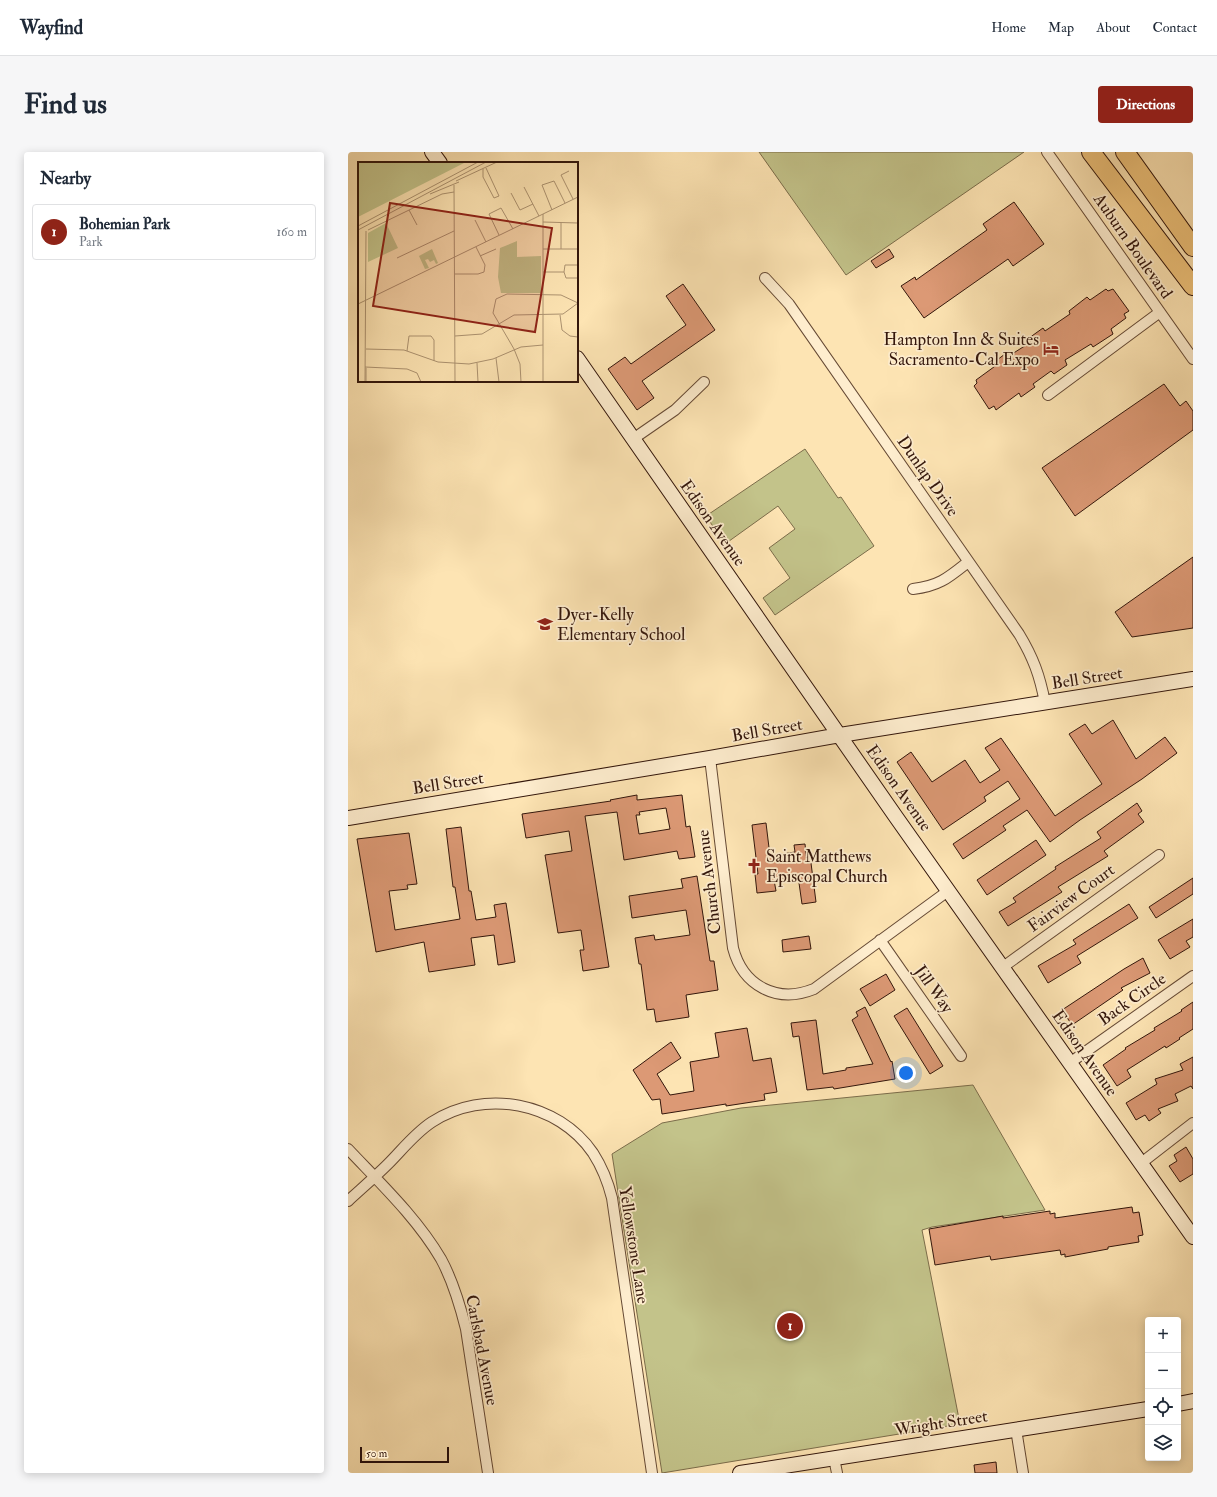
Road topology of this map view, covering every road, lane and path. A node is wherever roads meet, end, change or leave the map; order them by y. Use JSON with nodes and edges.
{"nodes":[{"id":1,"x":432,"y":152,"type":"edge"},
{"id":2,"x":1047,"y":152,"type":"edge"},
{"id":3,"x":1091,"y":152,"type":"edge"},
{"id":4,"x":1125,"y":152,"type":"edge"},
{"id":5,"x":439,"y":162,"type":"edge"},
{"id":6,"x":1193,"y":247,"type":"edge"},
{"id":7,"x":765,"y":278,"type":"dead end"},
{"id":8,"x":1193,"y":286,"type":"edge"},
{"id":9,"x":1160,"y":312,"type":"junction"},
{"id":10,"x":578,"y":359,"type":"edge"},
{"id":11,"x":1193,"y":359,"type":"edge"},
{"id":12,"x":704,"y":382,"type":"dead end"},
{"id":13,"x":1048,"y":395,"type":"dead end"},
{"id":14,"x":633,"y":439,"type":"junction"},
{"id":15,"x":968,"y":562,"type":"junction"},
{"id":16,"x":913,"y":588,"type":"dead end"},
{"id":17,"x":1193,"y":679,"type":"edge"},
{"id":18,"x":1045,"y":703,"type":"junction"},
{"id":19,"x":840,"y":734,"type":"junction"},
{"id":20,"x":710,"y":758,"type":"junction"},
{"id":21,"x":348,"y":818,"type":"edge"},
{"id":22,"x":1159,"y":855,"type":"dead end"},
{"id":23,"x":948,"y":891,"type":"junction"},
{"id":24,"x":880,"y":940,"type":"junction"},
{"id":25,"x":1003,"y":967,"type":"junction"},
{"id":26,"x":1193,"y":976,"type":"edge"},
{"id":27,"x":961,"y":1056,"type":"dead end"},
{"id":28,"x":1071,"y":1062,"type":"junction"},
{"id":29,"x":1193,"y":1123,"type":"edge"},
{"id":30,"x":348,"y":1149,"type":"edge"},
{"id":31,"x":1140,"y":1164,"type":"junction"},
{"id":32,"x":374,"y":1176,"type":"junction"},
{"id":33,"x":348,"y":1201,"type":"edge"},
{"id":34,"x":1193,"y":1237,"type":"edge"},
{"id":35,"x":1193,"y":1402,"type":"edge"},
{"id":36,"x":1181,"y":1404,"type":"edge"},
{"id":37,"x":1145,"y":1409,"type":"edge"},
{"id":38,"x":1016,"y":1430,"type":"junction"},
{"id":39,"x":834,"y":1458,"type":"junction"},
{"id":40,"x":488,"y":1473,"type":"edge"},
{"id":41,"x":652,"y":1473,"type":"edge"},
{"id":42,"x":740,"y":1473,"type":"edge"},
{"id":43,"x":837,"y":1473,"type":"edge"},
{"id":44,"x":1023,"y":1473,"type":"edge"}],
"edges":[{"from":1,"to":5,"type":"street"},
{"from":2,"to":9,"type":"street","name":"Auburn Boulevard"},
{"from":3,"to":8,"type":"highway"},
{"from":4,"to":6,"type":"highway"},
{"from":7,"to":15,"type":"street","name":"Dunlap Drive"},
{"from":9,"to":11,"type":"street","name":"Auburn Boulevard"},
{"from":9,"to":13,"type":"street"},
{"from":10,"to":14,"type":"street","name":"Edison Avenue"},
{"from":12,"to":14,"type":"street"},
{"from":14,"to":19,"type":"street","name":"Edison Avenue"},
{"from":15,"to":16,"type":"street"},
{"from":15,"to":18,"type":"street","name":"Dunlap Drive"},
{"from":17,"to":18,"type":"street","name":"Bell Street"},
{"from":18,"to":19,"type":"street","name":"Bell Street"},
{"from":19,"to":20,"type":"street","name":"Bell Street"},
{"from":19,"to":23,"type":"street","name":"Edison Avenue"},
{"from":20,"to":21,"type":"street","name":"Bell Street"},
{"from":20,"to":24,"type":"street","name":"Church Avenue"},
{"from":22,"to":25,"type":"street","name":"Fairview Court"},
{"from":23,"to":24,"type":"street","name":"Church Avenue"},
{"from":23,"to":25,"type":"street","name":"Edison Avenue"},
{"from":24,"to":27,"type":"street","name":"Jill Way"},
{"from":25,"to":28,"type":"street","name":"Edison Avenue"},
{"from":26,"to":28,"type":"street","name":"Back Circle"},
{"from":28,"to":31,"type":"street","name":"Edison Avenue"},
{"from":29,"to":31,"type":"street"},
{"from":30,"to":32,"type":"street","name":"Carlsbad Avenue"},
{"from":31,"to":34,"type":"street","name":"Edison Avenue"},
{"from":32,"to":33,"type":"street","name":"Yellowstone Lane"},
{"from":32,"to":40,"type":"street","name":"Carlsbad Avenue"},
{"from":32,"to":41,"type":"street","name":"Yellowstone Lane"},
{"from":35,"to":36,"type":"street"},
{"from":37,"to":38,"type":"street","name":"Wright Street"},
{"from":38,"to":39,"type":"street","name":"Wright Street"},
{"from":38,"to":44,"type":"street"},
{"from":39,"to":42,"type":"street","name":"Wright Street"},
{"from":39,"to":43,"type":"street"}]}
